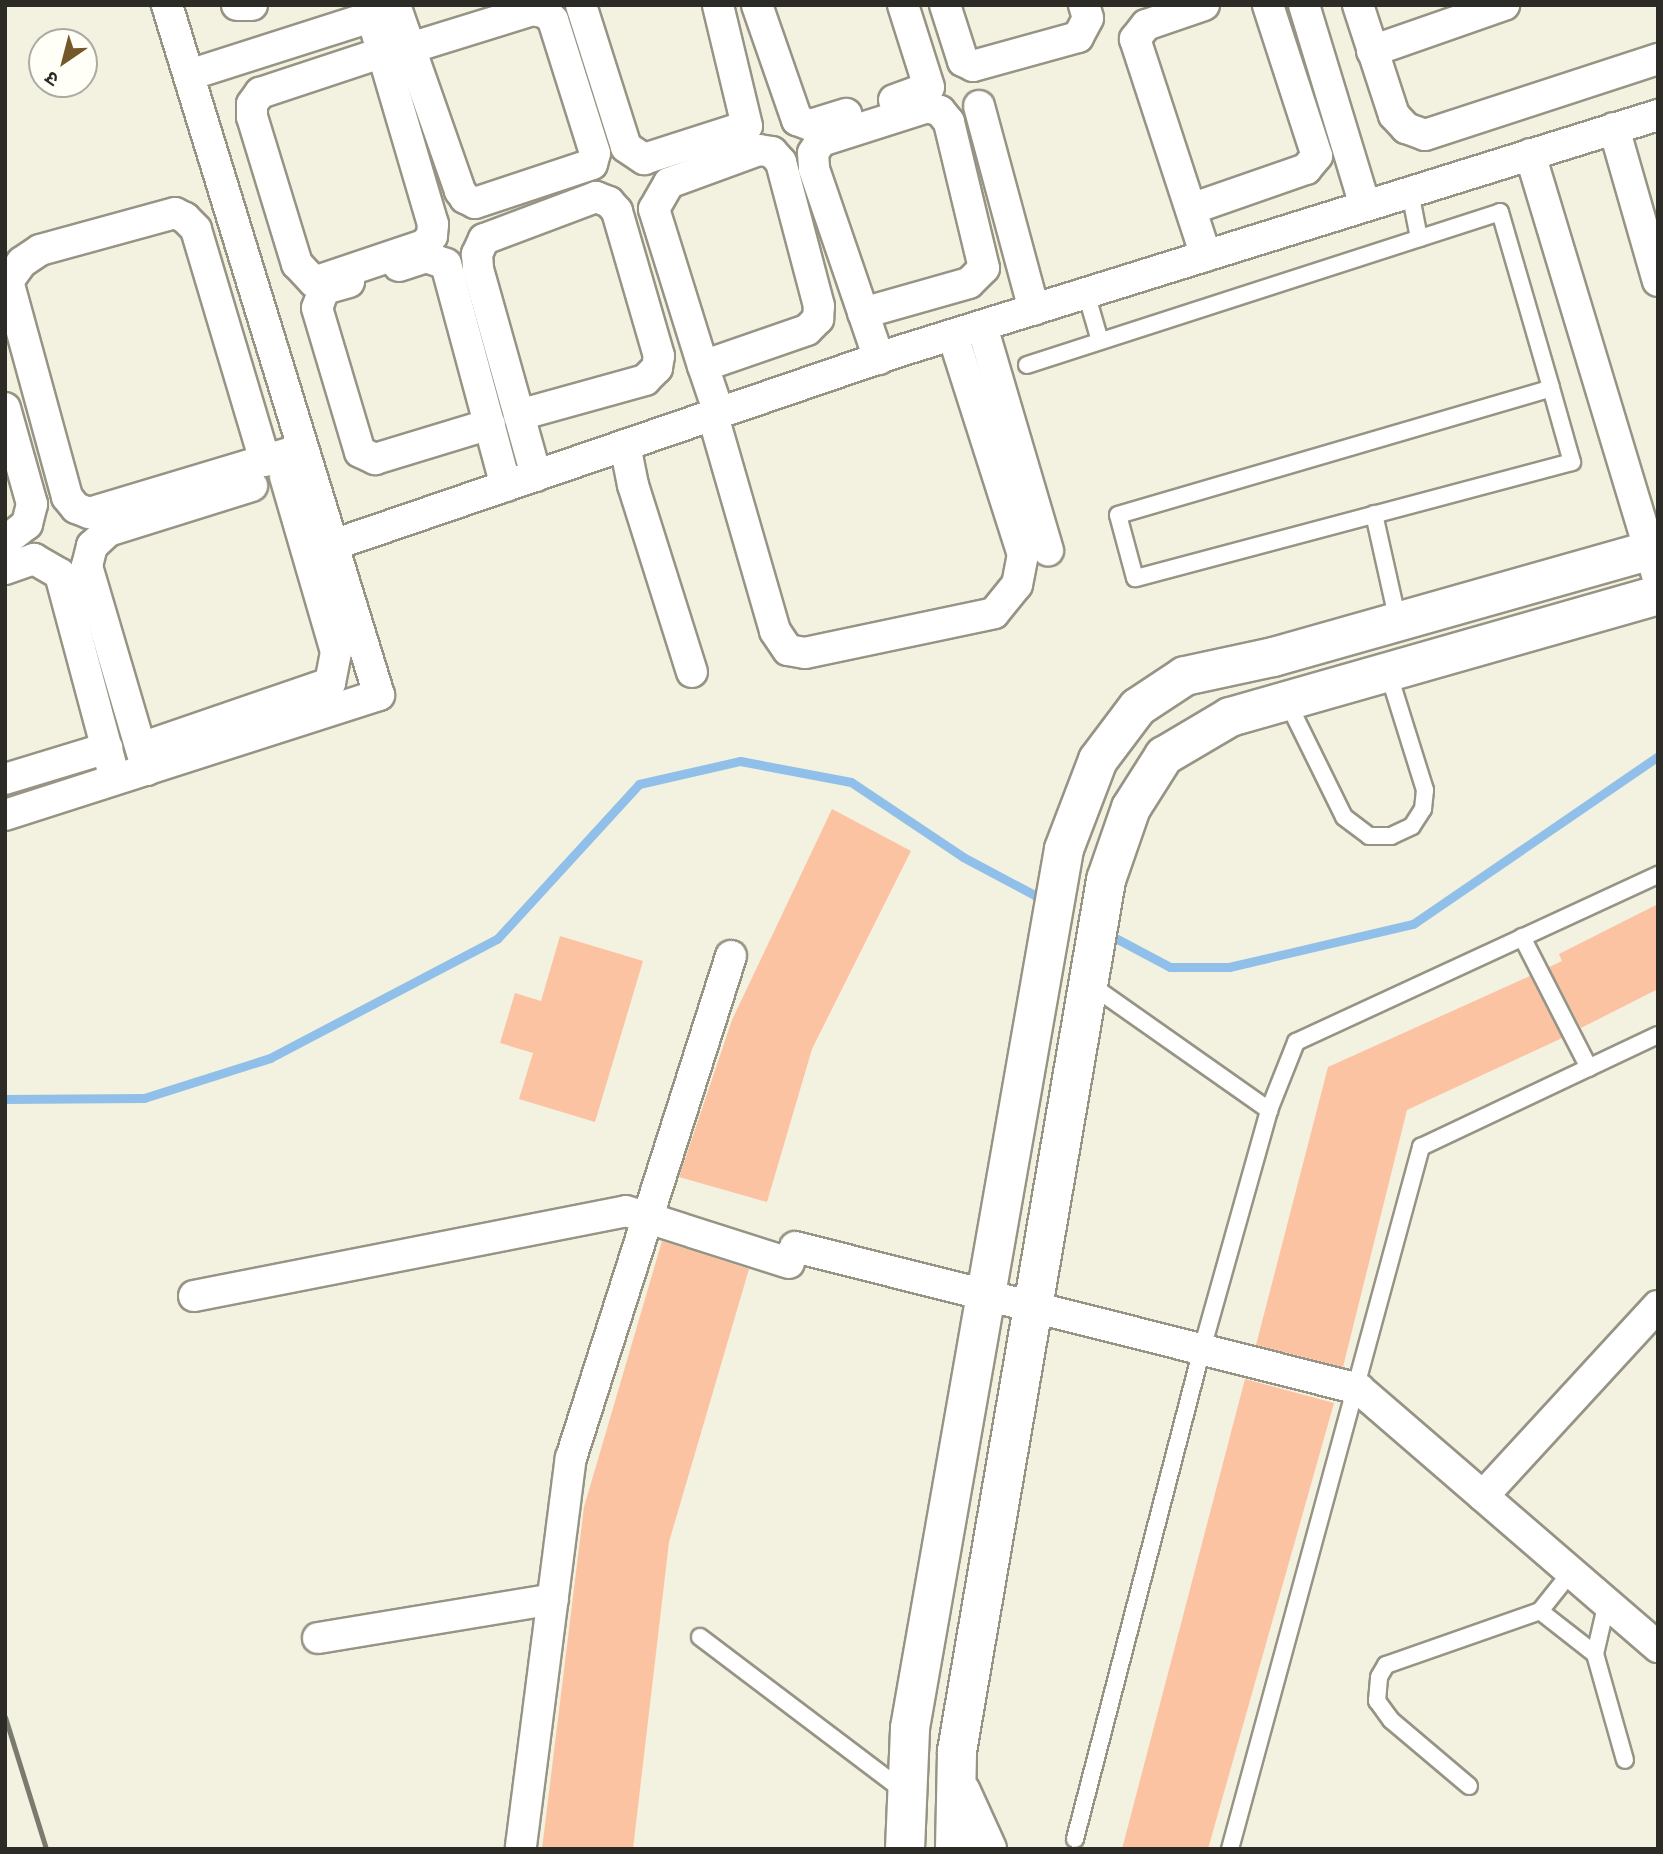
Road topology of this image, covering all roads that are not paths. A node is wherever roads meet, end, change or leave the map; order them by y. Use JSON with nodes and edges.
{"nodes":[{"id":1,"x":167,"y":5,"type":"edge"},
{"id":2,"x":237,"y":5,"type":"edge"},
{"id":3,"x":252,"y":5,"type":"edge"},
{"id":4,"x":582,"y":5,"type":"edge"},
{"id":5,"x":718,"y":5,"type":"edge"},
{"id":6,"x":757,"y":5,"type":"edge"},
{"id":7,"x":903,"y":5,"type":"edge"},
{"id":8,"x":945,"y":5,"type":"edge"},
{"id":9,"x":1084,"y":5,"type":"edge"},
{"id":10,"x":1204,"y":5,"type":"edge"},
{"id":11,"x":1268,"y":5,"type":"edge"},
{"id":12,"x":1304,"y":5,"type":"edge"},
{"id":13,"x":1358,"y":5,"type":"edge"},
{"id":14,"x":1504,"y":5,"type":"edge"},
{"id":15,"x":381,"y":10,"type":"edge"},
{"id":16,"x":1450,"y":14,"type":"edge"},
{"id":17,"x":411,"y":48,"type":"junction"},
{"id":18,"x":1372,"y":51,"type":"junction"},
{"id":19,"x":381,"y":53,"type":"junction"},
{"id":20,"x":1658,"y":59,"type":"edge"},
{"id":21,"x":189,"y":75,"type":"junction"},
{"id":22,"x":979,"y":106,"type":"dead end"},
{"id":23,"x":1658,"y":115,"type":"edge"},
{"id":24,"x":1614,"y":128,"type":"junction"},
{"id":25,"x":1530,"y":155,"type":"junction"},
{"id":26,"x":1410,"y":192,"type":"junction"},
{"id":27,"x":1365,"y":206,"type":"junction"},
{"id":28,"x":1191,"y":209,"type":"junction"},
{"id":29,"x":1419,"y":238,"type":"junction"},
{"id":30,"x":1206,"y":256,"type":"junction"},
{"id":31,"x":1658,"y":281,"type":"edge"},
{"id":32,"x":1086,"y":293,"type":"junction"},
{"id":33,"x":1034,"y":310,"type":"junction"},
{"id":34,"x":863,"y":313,"type":"junction"},
{"id":35,"x":982,"y":326,"type":"junction"},
{"id":36,"x":953,"y":335,"type":"junction"},
{"id":37,"x":1100,"y":341,"type":"junction"},
{"id":38,"x":879,"y":359,"type":"junction"},
{"id":39,"x":1027,"y":365,"type":"dead end"},
{"id":40,"x":703,"y":366,"type":"junction"},
{"id":41,"x":1551,"y":388,"type":"junction"},
{"id":42,"x":5,"y":408,"type":"edge"},
{"id":43,"x":716,"y":414,"type":"junction"},
{"id":44,"x":519,"y":415,"type":"junction"},
{"id":45,"x":490,"y":424,"type":"junction"},
{"id":46,"x":625,"y":445,"type":"junction"},
{"id":47,"x":291,"y":463,"type":"junction"},
{"id":48,"x":536,"y":476,"type":"junction"},
{"id":49,"x":506,"y":486,"type":"junction"},
{"id":50,"x":1374,"y":514,"type":"junction"},
{"id":51,"x":5,"y":541,"type":"edge"},
{"id":52,"x":333,"y":545,"type":"junction"},
{"id":53,"x":1048,"y":550,"type":"dead end"},
{"id":54,"x":1655,"y":559,"type":"edge"},
{"id":55,"x":5,"y":569,"type":"edge"},
{"id":56,"x":1658,"y":595,"type":"edge"},
{"id":57,"x":1398,"y":621,"type":"junction"},
{"id":58,"x":692,"y":672,"type":"dead end"},
{"id":59,"x":1388,"y":672,"type":"junction"},
{"id":60,"x":1287,"y":701,"type":"junction"},
{"id":61,"x":107,"y":748,"type":"junction"},
{"id":62,"x":144,"y":759,"type":"junction"},
{"id":63,"x":5,"y":779,"type":"edge"},
{"id":64,"x":116,"y":779,"type":"junction"},
{"id":65,"x":5,"y":815,"type":"edge"},
{"id":66,"x":1658,"y":875,"type":"edge"},
{"id":67,"x":1522,"y":937,"type":"junction"},
{"id":68,"x":731,"y":956,"type":"dead end"},
{"id":69,"x":1090,"y":973,"type":"junction"},
{"id":70,"x":1658,"y":1035,"type":"edge"},
{"id":71,"x":1588,"y":1068,"type":"junction"},
{"id":72,"x":1269,"y":1110,"type":"junction"},
{"id":73,"x":646,"y":1217,"type":"junction"},
{"id":74,"x":986,"y":1294,"type":"junction"},
{"id":75,"x":194,"y":1296,"type":"dead end"},
{"id":76,"x":1033,"y":1306,"type":"junction"},
{"id":77,"x":1658,"y":1306,"type":"edge"},
{"id":78,"x":1202,"y":1349,"type":"junction"},
{"id":79,"x":1359,"y":1389,"type":"junction"},
{"id":80,"x":1483,"y":1496,"type":"junction"},
{"id":81,"x":1571,"y":1572,"type":"junction"},
{"id":82,"x":553,"y":1599,"type":"junction"},
{"id":83,"x":1607,"y":1602,"type":"junction"},
{"id":84,"x":1540,"y":1611,"type":"junction"},
{"id":85,"x":700,"y":1637,"type":"dead end"},
{"id":86,"x":318,"y":1638,"type":"dead end"},
{"id":87,"x":1658,"y":1647,"type":"edge"},
{"id":88,"x":1595,"y":1654,"type":"junction"},
{"id":89,"x":1625,"y":1760,"type":"dead end"},
{"id":90,"x":956,"y":1780,"type":"junction"},
{"id":91,"x":1469,"y":1786,"type":"dead end"},
{"id":92,"x":907,"y":1793,"type":"junction"},
{"id":93,"x":1075,"y":1839,"type":"dead end"},
{"id":94,"x":521,"y":1846,"type":"dead end"},
{"id":95,"x":905,"y":1849,"type":"edge"},
{"id":96,"x":955,"y":1849,"type":"edge"},
{"id":97,"x":987,"y":1849,"type":"edge"},
{"id":98,"x":1230,"y":1849,"type":"edge"}],
"edges":[{"from":1,"to":21,"type":"street"},
{"from":2,"to":3,"type":"street"},
{"from":4,"to":5,"type":"street"},
{"from":6,"to":7,"type":"street"},
{"from":8,"to":9,"type":"street"},
{"from":10,"to":28,"type":"street"},
{"from":11,"to":28,"type":"street"},
{"from":12,"to":27,"type":"street"},
{"from":13,"to":18,"type":"street"},
{"from":14,"to":16,"type":"street"},
{"from":15,"to":17,"type":"street"},
{"from":15,"to":19,"type":"street"},
{"from":15,"to":21,"type":"street"},
{"from":16,"to":18,"type":"street"},
{"from":17,"to":17,"type":"street"},
{"from":18,"to":20,"type":"street"},
{"from":19,"to":19,"type":"street"},
{"from":21,"to":47,"type":"street"},
{"from":22,"to":33,"type":"street"},
{"from":23,"to":24,"type":"street"},
{"from":24,"to":25,"type":"street"},
{"from":24,"to":31,"type":"street"},
{"from":25,"to":26,"type":"street"},
{"from":25,"to":54,"type":"street"},
{"from":26,"to":27,"type":"street"},
{"from":26,"to":29,"type":"lane"},
{"from":27,"to":30,"type":"street"},
{"from":28,"to":30,"type":"street"},
{"from":29,"to":37,"type":"lane"},
{"from":29,"to":41,"type":"lane"},
{"from":30,"to":32,"type":"street"},
{"from":32,"to":33,"type":"street"},
{"from":32,"to":37,"type":"lane"},
{"from":33,"to":35,"type":"street"},
{"from":34,"to":34,"type":"street"},
{"from":34,"to":38,"type":"street"},
{"from":35,"to":36,"type":"street"},
{"from":35,"to":53,"type":"street"},
{"from":36,"to":38,"type":"street"},
{"from":36,"to":43,"type":"street"},
{"from":37,"to":39,"type":"lane"},
{"from":38,"to":43,"type":"street"},
{"from":40,"to":40,"type":"street"},
{"from":40,"to":43,"type":"street"},
{"from":41,"to":50,"type":"lane"},
{"from":41,"to":50,"type":"lane"},
{"from":42,"to":51,"type":"street"},
{"from":43,"to":46,"type":"street"},
{"from":44,"to":44,"type":"street"},
{"from":44,"to":48,"type":"street"},
{"from":45,"to":45,"type":"street"},
{"from":45,"to":49,"type":"street"},
{"from":46,"to":48,"type":"street"},
{"from":46,"to":58,"type":"street"},
{"from":47,"to":47,"type":"street"},
{"from":47,"to":52,"type":"street"},
{"from":47,"to":62,"type":"street"},
{"from":47,"to":62,"type":"street"},
{"from":48,"to":49,"type":"street"},
{"from":49,"to":52,"type":"street"},
{"from":50,"to":57,"type":"lane"},
{"from":52,"to":62,"type":"street"},
{"from":54,"to":57,"type":"street"},
{"from":55,"to":61,"type":"street"},
{"from":56,"to":59,"type":"street"},
{"from":57,"to":74,"type":"street"},
{"from":59,"to":60,"type":"street"},
{"from":59,"to":60,"type":"lane"},
{"from":60,"to":69,"type":"street"},
{"from":61,"to":63,"type":"street"},
{"from":61,"to":64,"type":"street"},
{"from":62,"to":64,"type":"street"},
{"from":64,"to":65,"type":"street"},
{"from":66,"to":67,"type":"lane"},
{"from":67,"to":71,"type":"lane"},
{"from":67,"to":72,"type":"lane"},
{"from":68,"to":73,"type":"street"},
{"from":69,"to":72,"type":"lane"},
{"from":69,"to":76,"type":"street"},
{"from":70,"to":71,"type":"lane"},
{"from":71,"to":79,"type":"lane"},
{"from":72,"to":78,"type":"lane"},
{"from":73,"to":74,"type":"street"},
{"from":73,"to":75,"type":"street"},
{"from":73,"to":82,"type":"street"},
{"from":74,"to":76,"type":"street"},
{"from":74,"to":92,"type":"street"},
{"from":76,"to":78,"type":"street"},
{"from":76,"to":90,"type":"street"},
{"from":77,"to":80,"type":"street"},
{"from":78,"to":79,"type":"street"},
{"from":78,"to":93,"type":"lane"},
{"from":79,"to":80,"type":"street"},
{"from":79,"to":98,"type":"lane"},
{"from":80,"to":81,"type":"street"},
{"from":81,"to":83,"type":"street"},
{"from":81,"to":84,"type":"lane"},
{"from":82,"to":86,"type":"street"},
{"from":82,"to":94,"type":"street"},
{"from":83,"to":87,"type":"street"},
{"from":83,"to":88,"type":"lane"},
{"from":84,"to":88,"type":"lane"},
{"from":84,"to":91,"type":"lane"},
{"from":85,"to":92,"type":"lane"},
{"from":88,"to":89,"type":"lane"},
{"from":90,"to":96,"type":"street"},
{"from":90,"to":97,"type":"street"},
{"from":92,"to":95,"type":"street"}]}
